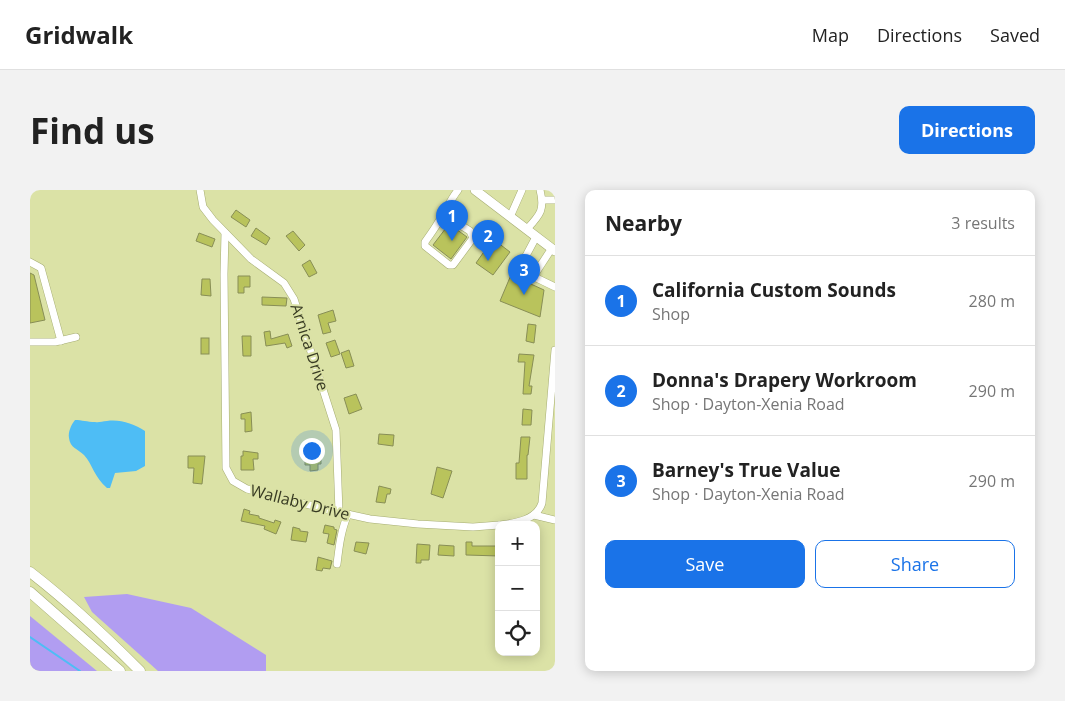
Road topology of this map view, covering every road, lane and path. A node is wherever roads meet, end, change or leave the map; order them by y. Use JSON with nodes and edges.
{"nodes":[{"id":1,"x":200,"y":190,"type":"edge"},
{"id":2,"x":458,"y":190,"type":"edge"},
{"id":3,"x":475,"y":190,"type":"edge"},
{"id":4,"x":522,"y":190,"type":"edge"},
{"id":5,"x":540,"y":190,"type":"edge"},
{"id":6,"x":542,"y":200,"type":"junction"},
{"id":7,"x":555,"y":200,"type":"edge"},
{"id":8,"x":443,"y":214,"type":"junction"},
{"id":9,"x":510,"y":217,"type":"junction"},
{"id":10,"x":527,"y":229,"type":"junction"},
{"id":11,"x":225,"y":233,"type":"junction"},
{"id":12,"x":536,"y":236,"type":"junction"},
{"id":13,"x":553,"y":250,"type":"edge"},
{"id":14,"x":30,"y":262,"type":"edge"},
{"id":15,"x":533,"y":277,"type":"junction"},
{"id":16,"x":555,"y":287,"type":"edge"},
{"id":17,"x":76,"y":337,"type":"dead end"},
{"id":18,"x":61,"y":341,"type":"junction"},
{"id":19,"x":30,"y":342,"type":"edge"},
{"id":20,"x":555,"y":350,"type":"edge"},
{"id":21,"x":339,"y":512,"type":"junction"},
{"id":22,"x":348,"y":514,"type":"junction"},
{"id":23,"x":534,"y":515,"type":"junction"},
{"id":24,"x":555,"y":520,"type":"edge"},
{"id":25,"x":516,"y":521,"type":"edge"},
{"id":26,"x":495,"y":525,"type":"edge"},
{"id":27,"x":337,"y":564,"type":"dead end"},
{"id":28,"x":33,"y":574,"type":"edge"},
{"id":29,"x":30,"y":592,"type":"edge"},
{"id":30,"x":120,"y":671,"type":"edge"},
{"id":31,"x":140,"y":671,"type":"edge"}],
"edges":[{"from":1,"to":11,"type":"street","name":"Arnica Drive"},
{"from":2,"to":8,"type":"street"},
{"from":3,"to":9,"type":"main road"},
{"from":4,"to":9,"type":"street"},
{"from":5,"to":6,"type":"street"},
{"from":6,"to":7,"type":"street"},
{"from":6,"to":10,"type":"street"},
{"from":8,"to":8,"type":"street"},
{"from":9,"to":10,"type":"main road"},
{"from":10,"to":12,"type":"main road"},
{"from":11,"to":21,"type":"street","name":"Arnica Drive"},
{"from":11,"to":21,"type":"street","name":"Wallaby Drive"},
{"from":12,"to":13,"type":"main road"},
{"from":12,"to":15,"type":"street"},
{"from":13,"to":15,"type":"street"},
{"from":14,"to":18,"type":"street"},
{"from":15,"to":16,"type":"street"},
{"from":17,"to":18,"type":"street"},
{"from":18,"to":19,"type":"street"},
{"from":20,"to":23,"type":"street"},
{"from":21,"to":22,"type":"street","name":"Wallaby Drive"},
{"from":22,"to":26,"type":"street","name":"Wallaby Drive"},
{"from":22,"to":27,"type":"street"},
{"from":23,"to":24,"type":"street"},
{"from":23,"to":25,"type":"street","name":"Wallaby Drive"},
{"from":28,"to":31,"type":"highway"},
{"from":29,"to":30,"type":"highway"}]}
